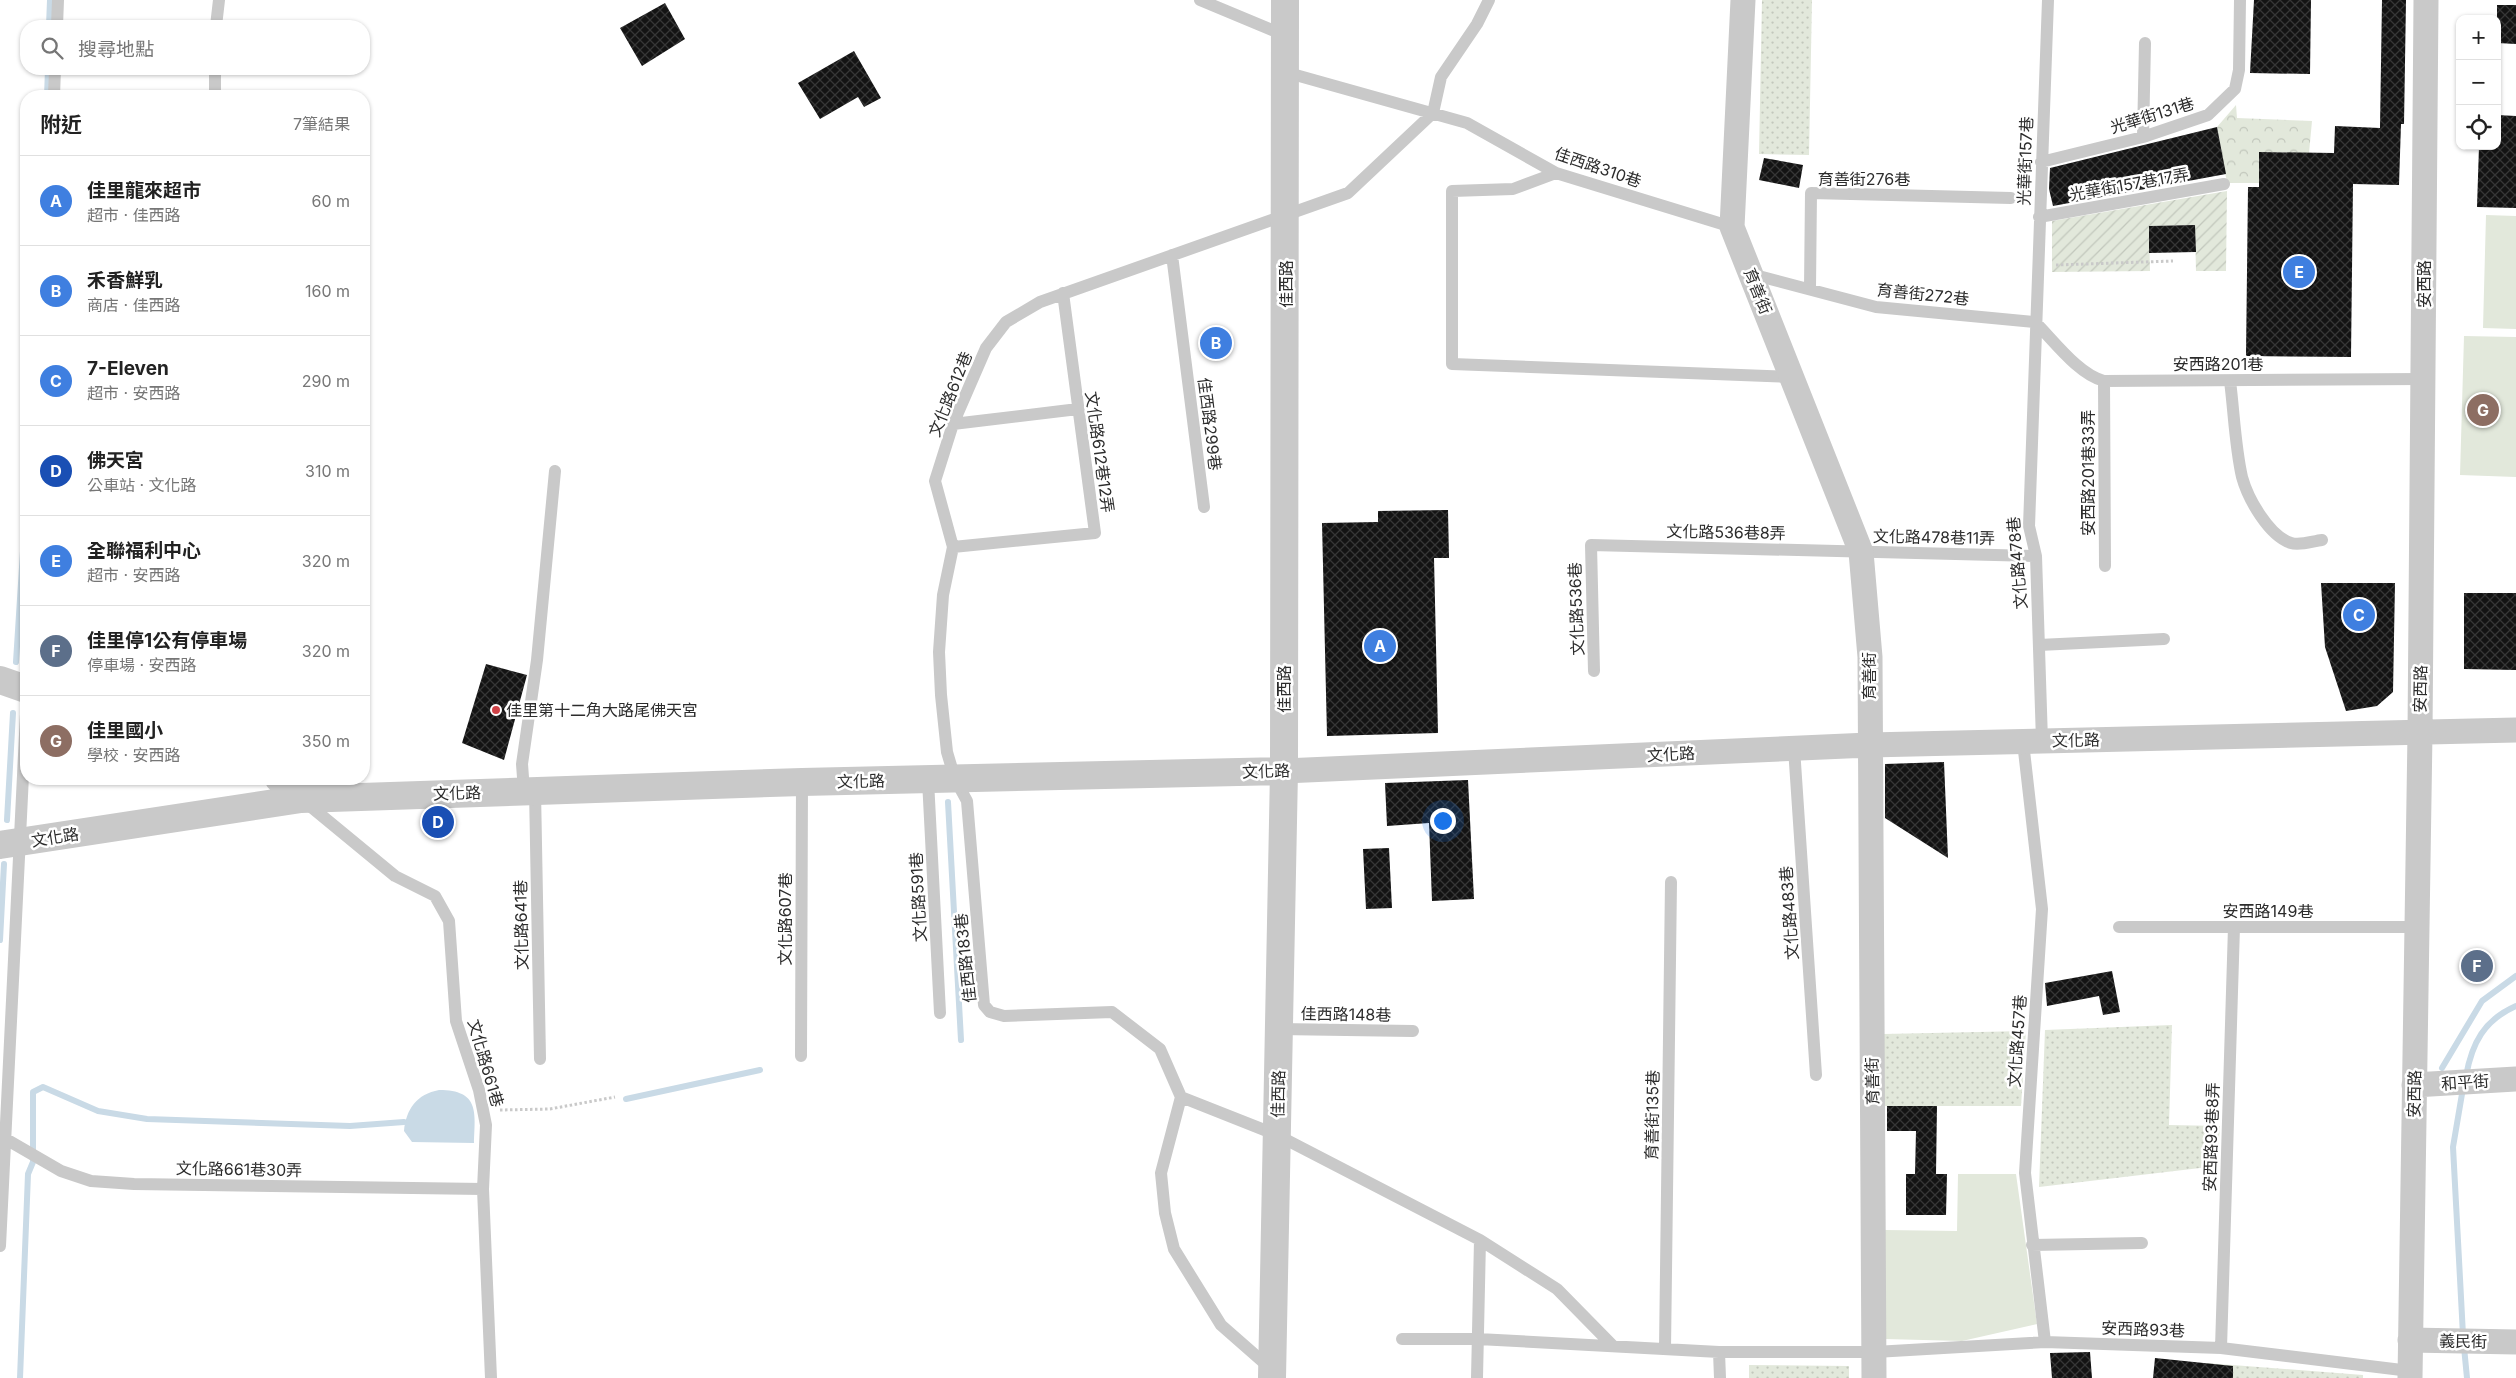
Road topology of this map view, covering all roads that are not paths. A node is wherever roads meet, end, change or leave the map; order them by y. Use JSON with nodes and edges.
{"nodes":[{"id":1,"x":58,"y":0,"type":"edge"},
{"id":2,"x":219,"y":0,"type":"edge"},
{"id":3,"x":1200,"y":0,"type":"edge"},
{"id":4,"x":1285,"y":0,"type":"edge"},
{"id":5,"x":1489,"y":0,"type":"edge"},
{"id":6,"x":1743,"y":0,"type":"edge"},
{"id":7,"x":2048,"y":0,"type":"edge"},
{"id":8,"x":2240,"y":0,"type":"edge"},
{"id":9,"x":2426,"y":0,"type":"edge"},
{"id":10,"x":57,"y":20,"type":"edge"},
{"id":11,"x":217,"y":20,"type":"edge"},
{"id":12,"x":1284,"y":35,"type":"junction"},
{"id":13,"x":2145,"y":43,"type":"dead end"},
{"id":14,"x":1285,"y":72,"type":"junction"},
{"id":15,"x":55,"y":75,"type":"edge"},
{"id":16,"x":215,"y":75,"type":"edge"},
{"id":17,"x":54,"y":90,"type":"edge"},
{"id":18,"x":215,"y":90,"type":"edge"},
{"id":19,"x":1433,"y":113,"type":"junction"},
{"id":20,"x":2144,"y":137,"type":"junction"},
{"id":21,"x":2041,"y":162,"type":"junction"},
{"id":22,"x":1556,"y":173,"type":"junction"},
{"id":23,"x":2224,"y":184,"type":"dead end"},
{"id":24,"x":2011,"y":198,"type":"dead end"},
{"id":25,"x":1286,"y":216,"type":"junction"},
{"id":26,"x":2039,"y":217,"type":"junction"},
{"id":27,"x":1732,"y":227,"type":"junction"},
{"id":28,"x":1172,"y":256,"type":"junction"},
{"id":29,"x":1751,"y":274,"type":"junction"},
{"id":30,"x":1810,"y":288,"type":"junction"},
{"id":31,"x":1063,"y":293,"type":"junction"},
{"id":32,"x":2036,"y":322,"type":"junction"},
{"id":33,"x":1792,"y":377,"type":"junction"},
{"id":34,"x":2423,"y":379,"type":"junction"},
{"id":35,"x":2230,"y":380,"type":"junction"},
{"id":36,"x":2104,"y":381,"type":"junction"},
{"id":37,"x":1078,"y":409,"type":"junction"},
{"id":38,"x":953,"y":424,"type":"junction"},
{"id":39,"x":555,"y":470,"type":"dead end"},
{"id":40,"x":1204,"y":507,"type":"dead end"},
{"id":41,"x":2322,"y":540,"type":"dead end"},
{"id":42,"x":1590,"y":545,"type":"joint"},
{"id":43,"x":953,"y":547,"type":"junction"},
{"id":44,"x":1861,"y":552,"type":"junction"},
{"id":45,"x":2036,"y":556,"type":"junction"},
{"id":46,"x":2105,"y":566,"type":"dead end"},
{"id":47,"x":2164,"y":639,"type":"dead end"},
{"id":48,"x":2039,"y":645,"type":"junction"},
{"id":49,"x":1594,"y":671,"type":"dead end"},
{"id":50,"x":0,"y":680,"type":"edge"},
{"id":51,"x":20,"y":688,"type":"edge"},
{"id":52,"x":2516,"y":730,"type":"edge"},
{"id":53,"x":2420,"y":734,"type":"junction"},
{"id":54,"x":2032,"y":741,"type":"junction"},
{"id":55,"x":1869,"y":745,"type":"junction"},
{"id":56,"x":1794,"y":748,"type":"junction"},
{"id":57,"x":20,"y":763,"type":"edge"},
{"id":58,"x":1284,"y":771,"type":"junction"},
{"id":59,"x":955,"y":779,"type":"junction"},
{"id":60,"x":928,"y":780,"type":"junction"},
{"id":61,"x":802,"y":782,"type":"junction"},
{"id":62,"x":286,"y":785,"type":"edge"},
{"id":63,"x":530,"y":790,"type":"junction"},
{"id":64,"x":301,"y":799,"type":"junction"},
{"id":65,"x":10,"y":844,"type":"edge"},
{"id":66,"x":1671,"y":882,"type":"dead end"},
{"id":67,"x":2119,"y":927,"type":"dead end"},
{"id":68,"x":2234,"y":927,"type":"junction"},
{"id":69,"x":2417,"y":927,"type":"junction"},
{"id":70,"x":940,"y":1013,"type":"dead end"},
{"id":71,"x":1279,"y":1028,"type":"junction"},
{"id":72,"x":1413,"y":1031,"type":"dead end"},
{"id":73,"x":801,"y":1056,"type":"dead end"},
{"id":74,"x":540,"y":1059,"type":"dead end"},
{"id":75,"x":1816,"y":1075,"type":"dead end"},
{"id":76,"x":2516,"y":1079,"type":"edge"},
{"id":77,"x":2414,"y":1085,"type":"junction"},
{"id":78,"x":1181,"y":1097,"type":"junction"},
{"id":79,"x":1277,"y":1135,"type":"junction"},
{"id":80,"x":4,"y":1138,"type":"junction"},
{"id":81,"x":483,"y":1189,"type":"junction"},
{"id":82,"x":1480,"y":1240,"type":"junction"},
{"id":83,"x":2142,"y":1242,"type":"dead end"},
{"id":84,"x":2032,"y":1245,"type":"junction"},
{"id":85,"x":0,"y":1246,"type":"edge"},
{"id":86,"x":1402,"y":1339,"type":"dead end"},
{"id":87,"x":1478,"y":1339,"type":"junction"},
{"id":88,"x":2410,"y":1340,"type":"junction"},
{"id":89,"x":2045,"y":1342,"type":"junction"},
{"id":90,"x":2516,"y":1342,"type":"edge"},
{"id":91,"x":1613,"y":1346,"type":"junction"},
{"id":92,"x":2221,"y":1348,"type":"junction"},
{"id":93,"x":1665,"y":1349,"type":"junction"},
{"id":94,"x":1719,"y":1352,"type":"junction"},
{"id":95,"x":1875,"y":1352,"type":"junction"},
{"id":96,"x":1272,"y":1374,"type":"edge"},
{"id":97,"x":2410,"y":1375,"type":"edge"},
{"id":98,"x":491,"y":1378,"type":"edge"},
{"id":99,"x":1476,"y":1378,"type":"edge"},
{"id":100,"x":1720,"y":1378,"type":"edge"},
{"id":101,"x":1874,"y":1378,"type":"edge"}],
"edges":[{"from":1,"to":10,"type":"lane"},
{"from":2,"to":11,"type":"lane"},
{"from":3,"to":12,"type":"lane"},
{"from":4,"to":12,"type":"street","name":"佳西路"},
{"from":5,"to":19,"type":"lane"},
{"from":6,"to":27,"type":"street","name":"育善街"},
{"from":7,"to":21,"type":"lane","name":"光華街157巷"},
{"from":8,"to":20,"type":"lane","name":"光華街131巷"},
{"from":9,"to":34,"type":"street","name":"安西路"},
{"from":12,"to":14,"type":"street","name":"佳西路"},
{"from":13,"to":20,"type":"lane"},
{"from":14,"to":19,"type":"lane","name":"佳西路310巷"},
{"from":14,"to":25,"type":"street","name":"佳西路"},
{"from":15,"to":17,"type":"lane"},
{"from":16,"to":18,"type":"lane"},
{"from":19,"to":22,"type":"lane","name":"佳西路310巷"},
{"from":19,"to":25,"type":"lane"},
{"from":20,"to":21,"type":"lane","name":"光華街131巷"},
{"from":21,"to":26,"type":"lane","name":"光華街157巷"},
{"from":22,"to":27,"type":"lane","name":"佳西路310巷"},
{"from":22,"to":33,"type":"lane"},
{"from":23,"to":26,"type":"lane","name":"光華街157巷17弄"},
{"from":24,"to":30,"type":"lane","name":"育善街276巷"},
{"from":25,"to":28,"type":"lane","name":"文化路612巷"},
{"from":25,"to":58,"type":"street","name":"佳西路"},
{"from":26,"to":32,"type":"lane","name":"光華街157巷"},
{"from":27,"to":29,"type":"street","name":"育善街"},
{"from":28,"to":31,"type":"lane","name":"文化路612巷"},
{"from":28,"to":40,"type":"lane","name":"佳西路299巷"},
{"from":29,"to":30,"type":"lane","name":"育善街272巷"},
{"from":29,"to":33,"type":"street","name":"育善街"},
{"from":30,"to":32,"type":"lane","name":"育善街272巷"},
{"from":31,"to":37,"type":"lane","name":"文化路612巷12弄"},
{"from":31,"to":38,"type":"lane","name":"文化路612巷"},
{"from":32,"to":36,"type":"lane","name":"安西路201巷"},
{"from":32,"to":45,"type":"lane","name":"文化路478巷"},
{"from":33,"to":44,"type":"street","name":"育善街"},
{"from":34,"to":35,"type":"lane","name":"安西路201巷"},
{"from":34,"to":53,"type":"street","name":"安西路"},
{"from":35,"to":36,"type":"lane","name":"安西路201巷"},
{"from":35,"to":41,"type":"lane"},
{"from":36,"to":46,"type":"lane","name":"安西路201巷33弄"},
{"from":37,"to":38,"type":"lane"},
{"from":37,"to":43,"type":"lane","name":"文化路612巷12弄"},
{"from":38,"to":43,"type":"lane","name":"文化路612巷"},
{"from":39,"to":63,"type":"lane","name":"文化路641巷"},
{"from":42,"to":44,"type":"lane","name":"文化路536巷8弄"},
{"from":42,"to":49,"type":"lane","name":"文化路536巷"},
{"from":43,"to":59,"type":"lane","name":"文化路612巷"},
{"from":44,"to":45,"type":"lane","name":"文化路478巷11弄"},
{"from":44,"to":55,"type":"street","name":"育善街"},
{"from":45,"to":48,"type":"lane","name":"文化路478巷"},
{"from":47,"to":48,"type":"lane"},
{"from":48,"to":54,"type":"lane","name":"文化路478巷"},
{"from":50,"to":51,"type":"street"},
{"from":52,"to":53,"type":"street","name":"文化路"},
{"from":53,"to":54,"type":"street","name":"文化路"},
{"from":53,"to":69,"type":"street","name":"安西路"},
{"from":54,"to":55,"type":"street","name":"文化路"},
{"from":54,"to":84,"type":"lane","name":"文化路457巷"},
{"from":55,"to":56,"type":"street","name":"文化路"},
{"from":55,"to":95,"type":"street","name":"育善街"},
{"from":56,"to":58,"type":"street","name":"文化路"},
{"from":56,"to":75,"type":"lane","name":"文化路483巷"},
{"from":57,"to":65,"type":"lane"},
{"from":58,"to":59,"type":"street","name":"文化路"},
{"from":58,"to":71,"type":"street","name":"佳西路"},
{"from":59,"to":60,"type":"street","name":"文化路"},
{"from":59,"to":78,"type":"lane","name":"佳西路183巷"},
{"from":60,"to":61,"type":"street","name":"文化路"},
{"from":60,"to":70,"type":"lane","name":"文化路591巷"},
{"from":61,"to":63,"type":"street","name":"文化路"},
{"from":61,"to":73,"type":"lane","name":"文化路607巷"},
{"from":62,"to":64,"type":"street"},
{"from":63,"to":64,"type":"street","name":"文化路"},
{"from":63,"to":74,"type":"lane","name":"文化路641巷"},
{"from":64,"to":65,"type":"street","name":"文化路"},
{"from":64,"to":81,"type":"lane","name":"文化路661巷"},
{"from":65,"to":80,"type":"lane"},
{"from":66,"to":93,"type":"lane","name":"育善街135巷"},
{"from":67,"to":68,"type":"lane","name":"安西路149巷"},
{"from":68,"to":69,"type":"lane","name":"安西路149巷"},
{"from":68,"to":92,"type":"lane","name":"安西路93巷8弄"},
{"from":69,"to":77,"type":"street","name":"安西路"},
{"from":71,"to":72,"type":"lane","name":"佳西路148巷"},
{"from":71,"to":79,"type":"street","name":"佳西路"},
{"from":76,"to":77,"type":"street","name":"和平街"},
{"from":77,"to":88,"type":"street","name":"安西路"},
{"from":78,"to":79,"type":"lane"},
{"from":78,"to":96,"type":"lane"},
{"from":79,"to":82,"type":"lane"},
{"from":79,"to":96,"type":"street","name":"佳西路"},
{"from":80,"to":81,"type":"lane","name":"文化路661巷30弄"},
{"from":80,"to":85,"type":"lane"},
{"from":81,"to":98,"type":"lane","name":"文化路661巷"},
{"from":82,"to":87,"type":"lane"},
{"from":82,"to":91,"type":"lane"},
{"from":83,"to":84,"type":"lane"},
{"from":84,"to":89,"type":"lane","name":"文化路457巷"},
{"from":86,"to":87,"type":"lane"},
{"from":87,"to":91,"type":"lane"},
{"from":87,"to":99,"type":"lane"},
{"from":88,"to":90,"type":"street","name":"義民街"},
{"from":88,"to":97,"type":"street","name":"安西路"},
{"from":89,"to":92,"type":"lane","name":"安西路93巷"},
{"from":89,"to":95,"type":"lane","name":"安西路93巷"},
{"from":91,"to":93,"type":"lane"},
{"from":92,"to":97,"type":"lane","name":"安西路93巷"},
{"from":93,"to":94,"type":"lane"},
{"from":94,"to":95,"type":"lane"},
{"from":94,"to":100,"type":"lane"},
{"from":95,"to":101,"type":"street","name":"育善街"}]}
